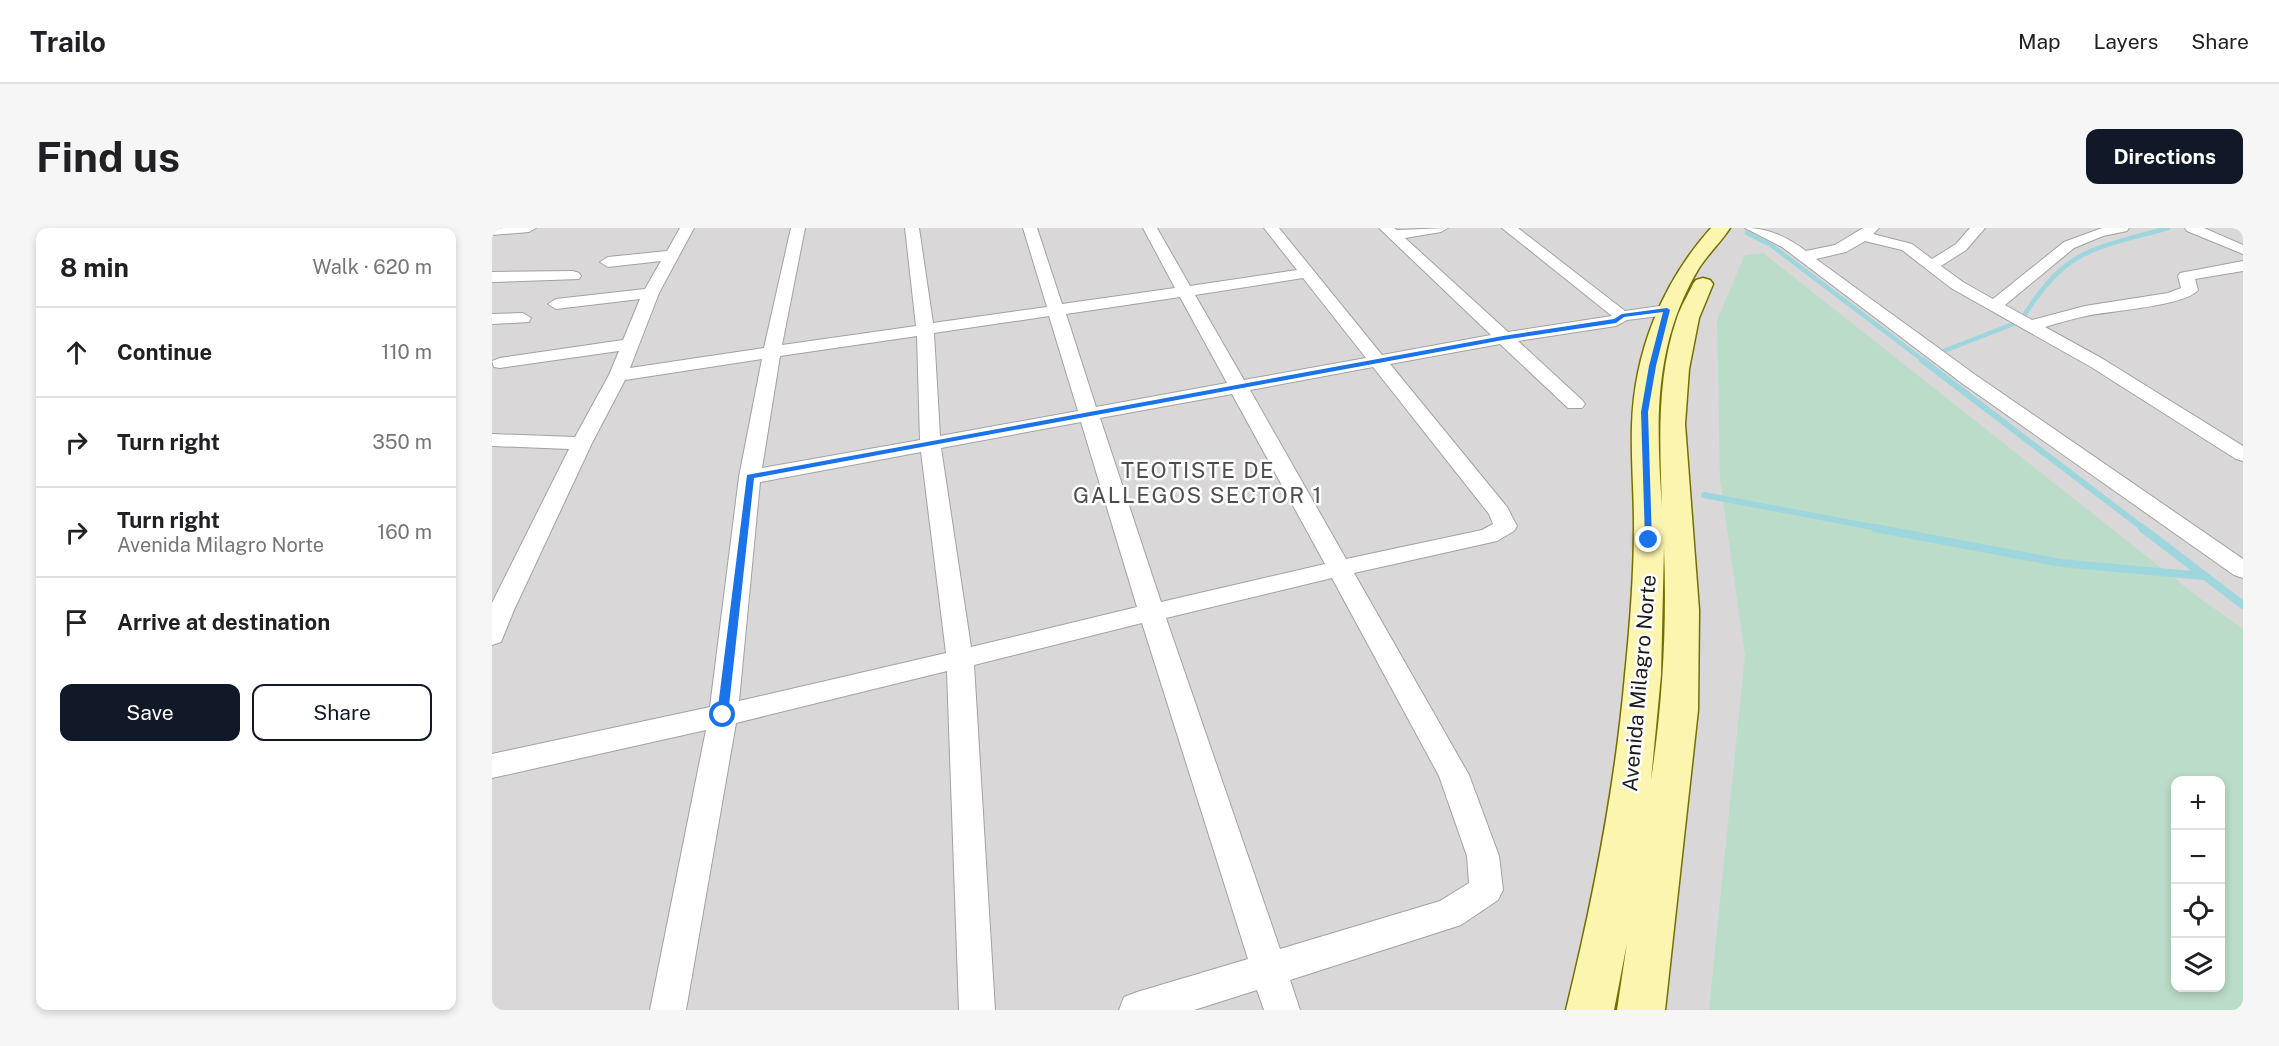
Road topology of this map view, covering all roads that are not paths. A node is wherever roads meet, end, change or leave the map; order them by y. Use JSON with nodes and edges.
{"nodes":[{"id":1,"x":529,"y":228,"type":"edge"},
{"id":2,"x":687,"y":228,"type":"edge"},
{"id":3,"x":798,"y":228,"type":"edge"},
{"id":4,"x":912,"y":228,"type":"edge"},
{"id":5,"x":1030,"y":228,"type":"edge"},
{"id":6,"x":1150,"y":228,"type":"edge"},
{"id":7,"x":1272,"y":228,"type":"edge"},
{"id":8,"x":1441,"y":228,"type":"edge"},
{"id":9,"x":1509,"y":228,"type":"edge"},
{"id":10,"x":1721,"y":228,"type":"edge"},
{"id":11,"x":1742,"y":228,"type":"edge"},
{"id":12,"x":1752,"y":228,"type":"edge"},
{"id":13,"x":1978,"y":228,"type":"edge"},
{"id":14,"x":2122,"y":228,"type":"edge"},
{"id":15,"x":2192,"y":228,"type":"edge"},
{"id":16,"x":492,"y":229,"type":"edge"},
{"id":17,"x":1391,"y":232,"type":"edge"},
{"id":18,"x":1867,"y":232,"type":"edge"},
{"id":19,"x":2243,"y":250,"type":"edge"},
{"id":20,"x":673,"y":255,"type":"junction"},
{"id":21,"x":1804,"y":256,"type":"junction"},
{"id":22,"x":608,"y":262,"type":"dead end"},
{"id":23,"x":1932,"y":265,"type":"junction"},
{"id":24,"x":2243,"y":266,"type":"edge"},
{"id":25,"x":1308,"y":273,"type":"junction"},
{"id":26,"x":573,"y":276,"type":"dead end"},
{"id":27,"x":492,"y":277,"type":"edge"},
{"id":28,"x":1185,"y":291,"type":"junction"},
{"id":29,"x":651,"y":292,"type":"junction"},
{"id":30,"x":556,"y":304,"type":"dead end"},
{"id":31,"x":1993,"y":307,"type":"junction"},
{"id":32,"x":1667,"y":310,"type":"junction"},
{"id":33,"x":1057,"y":311,"type":"junction"},
{"id":34,"x":1622,"y":316,"type":"junction"},
{"id":35,"x":523,"y":318,"type":"dead end"},
{"id":36,"x":492,"y":319,"type":"edge"},
{"id":37,"x":2029,"y":326,"type":"junction"},
{"id":38,"x":925,"y":331,"type":"junction"},
{"id":39,"x":1503,"y":338,"type":"junction"},
{"id":40,"x":630,"y":344,"type":"junction"},
{"id":41,"x":772,"y":352,"type":"junction"},
{"id":42,"x":1377,"y":361,"type":"junction"},
{"id":43,"x":500,"y":363,"type":"dead end"},
{"id":44,"x":618,"y":375,"type":"junction"},
{"id":45,"x":1238,"y":386,"type":"junction"},
{"id":46,"x":1575,"y":404,"type":"dead end"},
{"id":47,"x":1090,"y":414,"type":"junction"},
{"id":48,"x":492,"y":440,"type":"edge"},
{"id":49,"x":930,"y":442,"type":"junction"},
{"id":50,"x":582,"y":443,"type":"junction"},
{"id":51,"x":2243,"y":455,"type":"edge"},
{"id":52,"x":750,"y":477,"type":"junction"},
{"id":53,"x":1340,"y":567,"type":"junction"},
{"id":54,"x":2243,"y":570,"type":"edge"},
{"id":55,"x":496,"y":611,"type":"edge"},
{"id":56,"x":1152,"y":614,"type":"junction"},
{"id":57,"x":492,"y":636,"type":"edge"},
{"id":58,"x":960,"y":660,"type":"junction"},
{"id":59,"x":723,"y":715,"type":"junction"},
{"id":60,"x":492,"y":766,"type":"edge"},
{"id":61,"x":1270,"y":970,"type":"junction"},
{"id":62,"x":668,"y":1010,"type":"edge"},
{"id":63,"x":977,"y":1010,"type":"edge"},
{"id":64,"x":1137,"y":1010,"type":"edge"},
{"id":65,"x":1282,"y":1010,"type":"edge"},
{"id":66,"x":1590,"y":1010,"type":"edge"},
{"id":67,"x":1641,"y":1010,"type":"edge"}],
"edges":[{"from":1,"to":16,"type":"street"},
{"from":2,"to":20,"type":"street"},
{"from":3,"to":41,"type":"street"},
{"from":4,"to":38,"type":"street"},
{"from":5,"to":33,"type":"street"},
{"from":6,"to":28,"type":"street"},
{"from":7,"to":25,"type":"street"},
{"from":8,"to":17,"type":"street"},
{"from":9,"to":34,"type":"street"},
{"from":10,"to":32,"type":"main road","name":"Avenida Milagro Norte"},
{"from":11,"to":67,"type":"main road","name":"Avenida Milagro Norte"},
{"from":12,"to":21,"type":"street"},
{"from":13,"to":23,"type":"street"},
{"from":14,"to":31,"type":"street"},
{"from":15,"to":19,"type":"street"},
{"from":17,"to":39,"type":"street"},
{"from":18,"to":21,"type":"street"},
{"from":18,"to":23,"type":"street"},
{"from":20,"to":22,"type":"street"},
{"from":20,"to":29,"type":"street"},
{"from":21,"to":54,"type":"street"},
{"from":23,"to":31,"type":"street"},
{"from":24,"to":37,"type":"street"},
{"from":25,"to":28,"type":"street"},
{"from":25,"to":42,"type":"street"},
{"from":26,"to":27,"type":"street"},
{"from":28,"to":33,"type":"street"},
{"from":28,"to":45,"type":"street"},
{"from":29,"to":30,"type":"street"},
{"from":29,"to":40,"type":"street"},
{"from":31,"to":37,"type":"street"},
{"from":32,"to":34,"type":"street"},
{"from":32,"to":66,"type":"main road","name":"Avenida Milagro Norte"},
{"from":33,"to":38,"type":"street"},
{"from":33,"to":47,"type":"street"},
{"from":34,"to":39,"type":"street"},
{"from":35,"to":36,"type":"street"},
{"from":37,"to":51,"type":"street"},
{"from":38,"to":41,"type":"street"},
{"from":38,"to":49,"type":"street"},
{"from":39,"to":42,"type":"street"},
{"from":39,"to":46,"type":"street"},
{"from":40,"to":43,"type":"street"},
{"from":40,"to":44,"type":"street"},
{"from":41,"to":44,"type":"street"},
{"from":41,"to":52,"type":"street"},
{"from":42,"to":45,"type":"street"},
{"from":42,"to":53,"type":"street"},
{"from":44,"to":50,"type":"street"},
{"from":45,"to":47,"type":"street"},
{"from":45,"to":53,"type":"street"},
{"from":47,"to":49,"type":"street"},
{"from":47,"to":56,"type":"street"},
{"from":48,"to":50,"type":"street"},
{"from":49,"to":52,"type":"street"},
{"from":49,"to":58,"type":"street"},
{"from":50,"to":55,"type":"street"},
{"from":52,"to":59,"type":"street"},
{"from":53,"to":56,"type":"street"},
{"from":53,"to":61,"type":"street"},
{"from":55,"to":57,"type":"street"},
{"from":56,"to":58,"type":"street"},
{"from":56,"to":61,"type":"street"},
{"from":58,"to":59,"type":"street"},
{"from":58,"to":63,"type":"street"},
{"from":59,"to":60,"type":"street"},
{"from":59,"to":62,"type":"street"},
{"from":61,"to":64,"type":"street"},
{"from":61,"to":65,"type":"street"}]}
